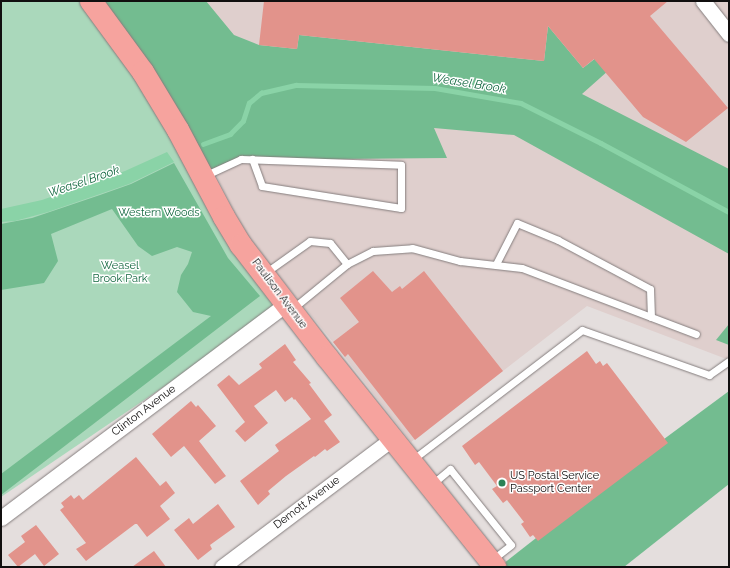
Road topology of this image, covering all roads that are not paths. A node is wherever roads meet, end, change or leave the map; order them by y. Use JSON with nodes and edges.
{"nodes":[{"id":1,"x":91,"y":1,"type":"edge"},
{"id":2,"x":703,"y":1,"type":"edge"},
{"id":3,"x":729,"y":34,"type":"edge"},
{"id":4,"x":252,"y":159,"type":"junction"},
{"id":5,"x":203,"y":177,"type":"junction"},
{"id":6,"x":348,"y":264,"type":"junction"},
{"id":7,"x":496,"y":264,"type":"junction"},
{"id":8,"x":264,"y":274,"type":"junction"},
{"id":9,"x":288,"y":307,"type":"junction"},
{"id":10,"x":651,"y":317,"type":"junction"},
{"id":11,"x":696,"y":334,"type":"dead end"},
{"id":12,"x":729,"y":361,"type":"edge"},
{"id":13,"x":392,"y":439,"type":"junction"},
{"id":14,"x":410,"y":461,"type":"junction"},
{"id":15,"x":1,"y":518,"type":"edge"},
{"id":16,"x":493,"y":564,"type":"edge"},
{"id":17,"x":222,"y":567,"type":"edge"}],
"edges":[{"from":1,"to":5,"type":"main road","name":"Paulison Avenue"},
{"from":2,"to":3,"type":"street"},
{"from":4,"to":4,"type":"lane"},
{"from":4,"to":5,"type":"lane"},
{"from":5,"to":8,"type":"main road","name":"Paulison Avenue"},
{"from":6,"to":7,"type":"lane"},
{"from":6,"to":8,"type":"lane"},
{"from":6,"to":9,"type":"lane"},
{"from":7,"to":10,"type":"lane"},
{"from":7,"to":10,"type":"lane"},
{"from":8,"to":9,"type":"main road","name":"Paulison Avenue"},
{"from":9,"to":13,"type":"main road","name":"Paulison Avenue"},
{"from":9,"to":15,"type":"street","name":"Clinton Avenue"},
{"from":10,"to":11,"type":"lane"},
{"from":12,"to":14,"type":"lane"},
{"from":13,"to":14,"type":"main road","name":"Paulison Avenue"},
{"from":13,"to":17,"type":"street","name":"Demott Avenue"},
{"from":14,"to":16,"type":"main road","name":"Paulison Avenue"}]}
